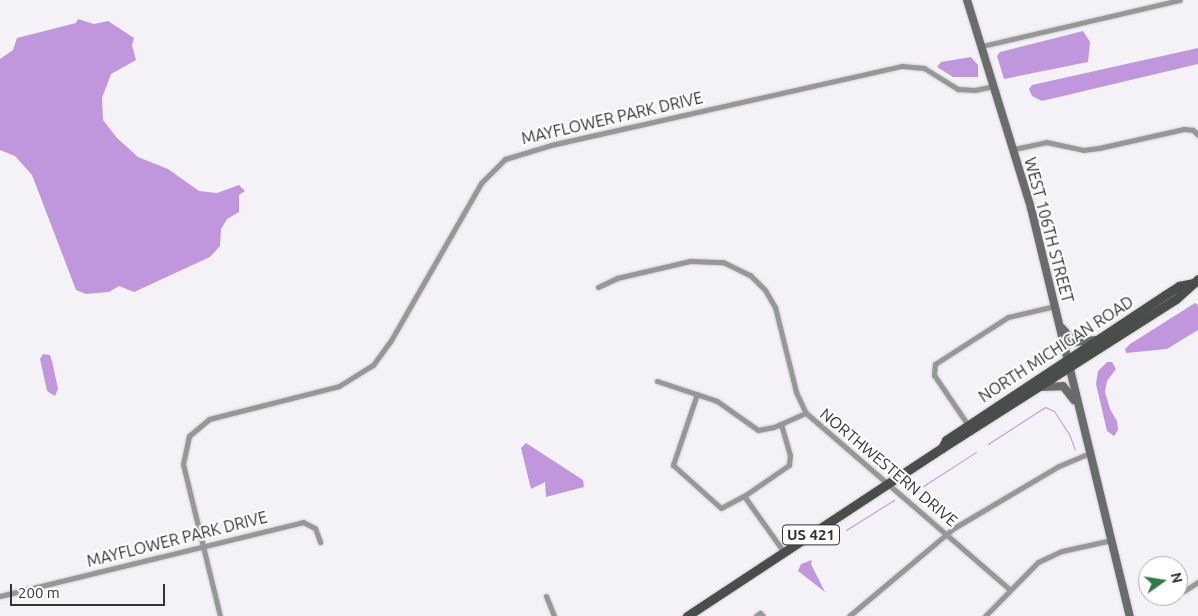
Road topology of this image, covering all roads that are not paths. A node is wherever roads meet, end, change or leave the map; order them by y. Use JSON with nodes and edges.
{"nodes":[{"id":1,"x":968,"y":0,"type":"edge"},
{"id":2,"x":1180,"y":0,"type":"edge"},
{"id":3,"x":982,"y":46,"type":"junction"},
{"id":4,"x":994,"y":86,"type":"junction"},
{"id":5,"x":1198,"y":135,"type":"edge"},
{"id":6,"x":1014,"y":149,"type":"junction"},
{"id":7,"x":1196,"y":281,"type":"edge"},
{"id":8,"x":598,"y":288,"type":"dead end"},
{"id":9,"x":1055,"y":306,"type":"junction"},
{"id":10,"x":1059,"y":323,"type":"junction"},
{"id":11,"x":1098,"y":340,"type":"junction"},
{"id":12,"x":1068,"y":363,"type":"junction"},
{"id":13,"x":657,"y":381,"type":"dead end"},
{"id":14,"x":1039,"y":388,"type":"junction"},
{"id":15,"x":697,"y":394,"type":"junction"},
{"id":16,"x":1078,"y":405,"type":"junction"},
{"id":17,"x":806,"y":413,"type":"junction"},
{"id":18,"x":781,"y":424,"type":"junction"},
{"id":19,"x":968,"y":425,"type":"junction"},
{"id":20,"x":942,"y":448,"type":"junction"},
{"id":21,"x":1090,"y":453,"type":"junction"},
{"id":22,"x":887,"y":484,"type":"junction"},
{"id":23,"x":744,"y":496,"type":"junction"},
{"id":24,"x":948,"y":533,"type":"junction"},
{"id":25,"x":1112,"y":540,"type":"junction"},
{"id":26,"x":320,"y":542,"type":"dead end"},
{"id":27,"x":203,"y":546,"type":"junction"},
{"id":28,"x":784,"y":552,"type":"junction"},
{"id":29,"x":1009,"y":589,"type":"junction"},
{"id":30,"x":0,"y":596,"type":"edge"},
{"id":31,"x":546,"y":596,"type":"dead end"},
{"id":32,"x":220,"y":616,"type":"edge"},
{"id":33,"x":554,"y":616,"type":"edge"},
{"id":34,"x":688,"y":616,"type":"edge"},
{"id":35,"x":756,"y":616,"type":"edge"},
{"id":36,"x":763,"y":616,"type":"edge"},
{"id":37,"x":849,"y":616,"type":"edge"},
{"id":38,"x":985,"y":616,"type":"edge"},
{"id":39,"x":1130,"y":616,"type":"edge"}],
"edges":[{"from":1,"to":3,"type":"street","name":"WEST 106TH STREET"},
{"from":2,"to":3,"type":"street"},
{"from":3,"to":4,"type":"street","name":"WEST 106TH STREET"},
{"from":4,"to":6,"type":"street","name":"WEST 106TH STREET"},
{"from":4,"to":27,"type":"street","name":"MAYFLOWER PARK DRIVE"},
{"from":5,"to":6,"type":"street"},
{"from":6,"to":9,"type":"street","name":"WEST 106TH STREET"},
{"from":7,"to":11,"type":"main road","name":"NORTH MICHIGAN ROAD","number":"US 421"},
{"from":7,"to":12,"type":"main road","name":"NORTH MICHIGAN ROAD","number":"US 421"},
{"from":8,"to":17,"type":"street","name":"NORTHWESTERN DRIVE"},
{"from":9,"to":10,"type":"street","name":"WEST 106TH STREET"},
{"from":9,"to":19,"type":"street"},
{"from":10,"to":11,"type":"street"},
{"from":10,"to":12,"type":"street","name":"WEST 106TH STREET"},
{"from":11,"to":12,"type":"main road","name":"NORTH MICHIGAN ROAD","number":"US 421"},
{"from":12,"to":14,"type":"main road","name":"NORTH MICHIGAN ROAD","number":"US 421"},
{"from":12,"to":16,"type":"street","name":"WEST 106TH STREET"},
{"from":12,"to":19,"type":"main road","name":"NORTH MICHIGAN ROAD","number":"US 421"},
{"from":13,"to":15,"type":"street"},
{"from":14,"to":16,"type":"street"},
{"from":14,"to":20,"type":"main road","name":"NORTH MICHIGAN ROAD","number":"US 421"},
{"from":15,"to":18,"type":"street"},
{"from":15,"to":23,"type":"street"},
{"from":16,"to":21,"type":"street","name":"WEST 106TH STREET"},
{"from":17,"to":18,"type":"street"},
{"from":17,"to":22,"type":"street","name":"NORTHWESTERN DRIVE"},
{"from":18,"to":23,"type":"street"},
{"from":19,"to":20,"type":"main road","name":"NORTH MICHIGAN ROAD","number":"US 421"},
{"from":20,"to":22,"type":"main road","name":"NORTH MICHIGAN ROAD","number":"US 421"},
{"from":21,"to":24,"type":"street"},
{"from":21,"to":25,"type":"street","name":"WEST 106TH STREET"},
{"from":22,"to":24,"type":"street","name":"NORTHWESTERN DRIVE"},
{"from":22,"to":28,"type":"main road","name":"NORTH MICHIGAN ROAD","number":"US 421"},
{"from":23,"to":28,"type":"street"},
{"from":24,"to":29,"type":"street","name":"NORTHWESTERN DRIVE"},
{"from":24,"to":37,"type":"street"},
{"from":25,"to":29,"type":"street"},
{"from":25,"to":39,"type":"street","name":"WEST 106TH STREET"},
{"from":26,"to":27,"type":"street","name":"MAYFLOWER PARK DRIVE"},
{"from":27,"to":30,"type":"street","name":"MAYFLOWER PARK DRIVE"},
{"from":27,"to":32,"type":"street","name":"MAYFLOWER PARK DRIVE"},
{"from":28,"to":34,"type":"main road","name":"NORTH MICHIGAN ROAD","number":"US 421"},
{"from":29,"to":38,"type":"street"},
{"from":31,"to":33,"type":"street"},
{"from":35,"to":36,"type":"street"}]}
